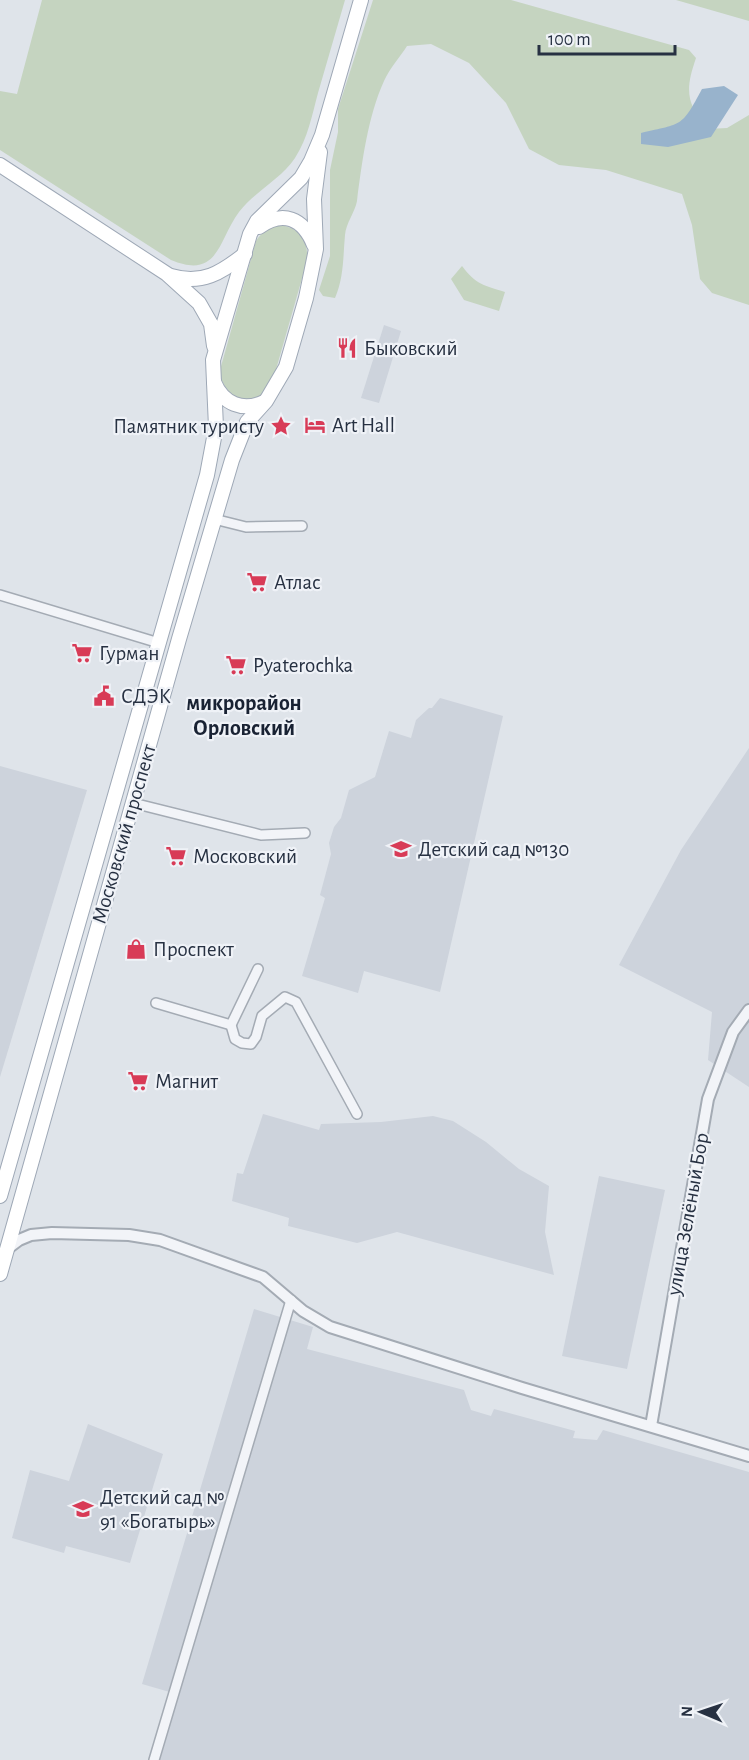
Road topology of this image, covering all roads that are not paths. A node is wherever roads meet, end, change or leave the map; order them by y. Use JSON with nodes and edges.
{"nodes":[{"id":1,"x":361,"y":0,"type":"edge"},
{"id":2,"x":322,"y":135,"type":"junction"},
{"id":3,"x":0,"y":165,"type":"edge"},
{"id":4,"x":250,"y":234,"type":"junction"},
{"id":5,"x":316,"y":249,"type":"junction"},
{"id":6,"x":245,"y":254,"type":"junction"},
{"id":7,"x":167,"y":274,"type":"junction"},
{"id":8,"x":214,"y":353,"type":"junction"},
{"id":9,"x":213,"y":378,"type":"junction"},
{"id":10,"x":266,"y":401,"type":"junction"},
{"id":11,"x":214,"y":519,"type":"junction"},
{"id":12,"x":302,"y":526,"type":"dead end"},
{"id":13,"x":0,"y":595,"type":"edge"},
{"id":14,"x":159,"y":643,"type":"junction"},
{"id":15,"x":133,"y":803,"type":"junction"},
{"id":16,"x":304,"y":833,"type":"dead end"},
{"id":17,"x":258,"y":969,"type":"dead end"},
{"id":18,"x":156,"y":1003,"type":"dead end"},
{"id":19,"x":749,"y":1010,"type":"edge"},
{"id":20,"x":231,"y":1025,"type":"junction"},
{"id":21,"x":357,"y":1114,"type":"dead end"},
{"id":22,"x":0,"y":1196,"type":"edge"},
{"id":23,"x":3,"y":1248,"type":"edge"},
{"id":24,"x":0,"y":1274,"type":"edge"},
{"id":25,"x":291,"y":1300,"type":"junction"},
{"id":26,"x":651,"y":1426,"type":"junction"},
{"id":27,"x":749,"y":1456,"type":"edge"},
{"id":28,"x":154,"y":1760,"type":"edge"}],
"edges":[{"from":1,"to":2,"type":"main road"},
{"from":2,"to":4,"type":"main road"},
{"from":2,"to":5,"type":"main road","name":"Московский проспект"},
{"from":3,"to":7,"type":"main road"},
{"from":4,"to":5,"type":"main road"},
{"from":4,"to":6,"type":"main road","name":"Московский проспект"},
{"from":5,"to":10,"type":"main road","name":"Московский проспект"},
{"from":6,"to":7,"type":"main road"},
{"from":6,"to":8,"type":"main road","name":"Московский проспект"},
{"from":7,"to":8,"type":"main road"},
{"from":8,"to":9,"type":"main road","name":"Московский проспект"},
{"from":9,"to":10,"type":"main road"},
{"from":9,"to":14,"type":"main road","name":"Московский проспект"},
{"from":10,"to":11,"type":"main road","name":"Московский проспект"},
{"from":11,"to":12,"type":"street"},
{"from":11,"to":15,"type":"main road","name":"Московский проспект"},
{"from":13,"to":14,"type":"street"},
{"from":14,"to":22,"type":"main road","name":"Московский проспект"},
{"from":15,"to":16,"type":"street"},
{"from":15,"to":23,"type":"main road","name":"Московский проспект"},
{"from":17,"to":20,"type":"street"},
{"from":18,"to":20,"type":"street"},
{"from":19,"to":26,"type":"street","name":"улица Зелёный Бор"},
{"from":20,"to":21,"type":"street"},
{"from":23,"to":24,"type":"main road","name":"Московский проспект"},
{"from":23,"to":25,"type":"street"},
{"from":25,"to":26,"type":"street"},
{"from":25,"to":28,"type":"street"},
{"from":26,"to":27,"type":"street"}]}
